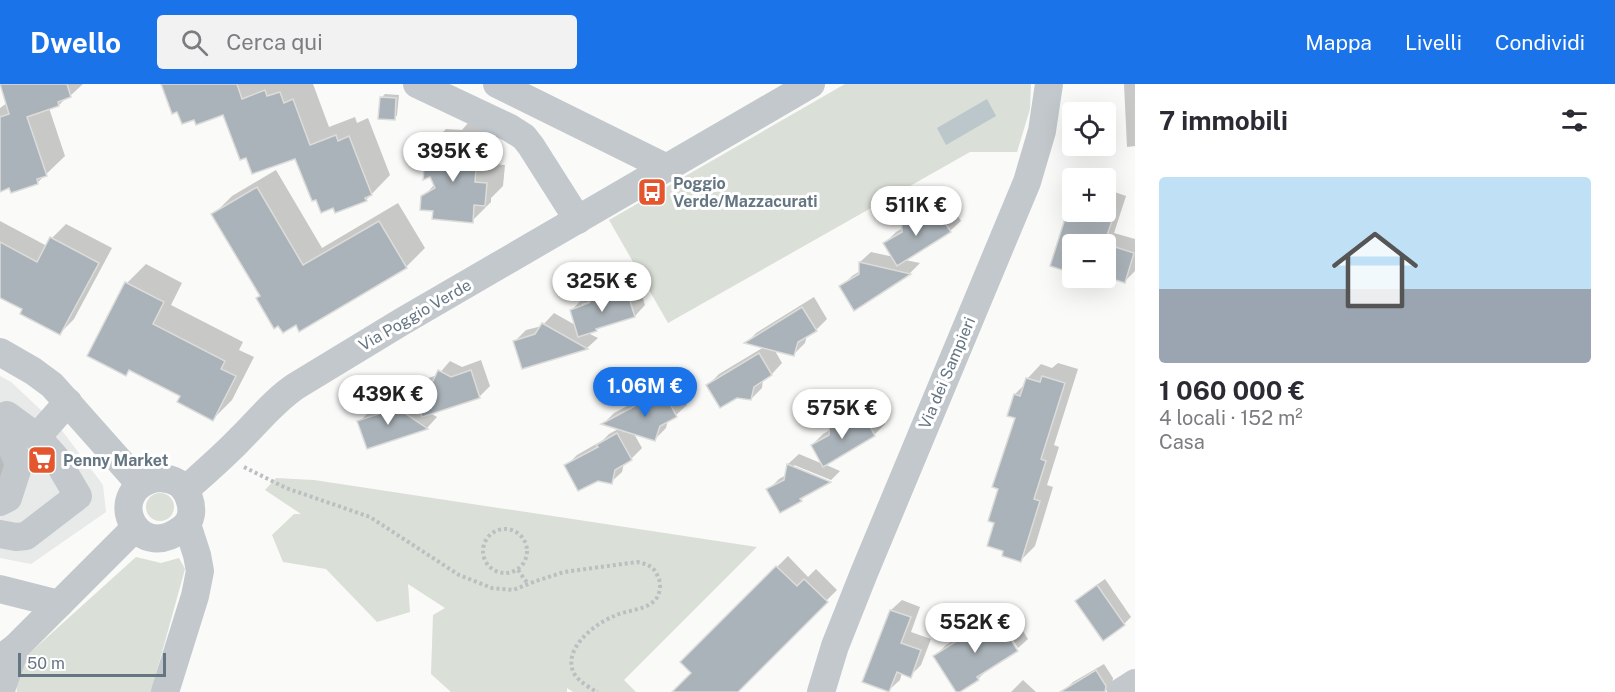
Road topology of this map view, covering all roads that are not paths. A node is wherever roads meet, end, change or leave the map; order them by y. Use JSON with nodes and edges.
{"nodes":[{"id":1,"x":417,"y":84,"type":"edge"},
{"id":2,"x":497,"y":84,"type":"edge"},
{"id":3,"x":812,"y":84,"type":"edge"},
{"id":4,"x":1049,"y":84,"type":"edge"},
{"id":5,"x":667,"y":168,"type":"junction"},
{"id":6,"x":578,"y":220,"type":"junction"},
{"id":7,"x":0,"y":352,"type":"edge"},
{"id":8,"x":68,"y":402,"type":"junction"},
{"id":9,"x":37,"y":437,"type":"junction"},
{"id":10,"x":140,"y":484,"type":"junction"},
{"id":11,"x":185,"y":490,"type":"junction"},
{"id":12,"x":0,"y":502,"type":"edge"},
{"id":13,"x":187,"y":524,"type":"junction"},
{"id":14,"x":135,"y":528,"type":"junction"},
{"id":15,"x":0,"y":534,"type":"edge"},
{"id":16,"x":0,"y":589,"type":"edge"},
{"id":17,"x":59,"y":604,"type":"junction"},
{"id":18,"x":8,"y":653,"type":"edge"},
{"id":19,"x":1135,"y":683,"type":"edge"},
{"id":20,"x":1,"y":692,"type":"edge"},
{"id":21,"x":165,"y":692,"type":"edge"},
{"id":22,"x":821,"y":692,"type":"edge"},
{"id":23,"x":1121,"y":692,"type":"edge"}],
"edges":[{"from":1,"to":6,"type":"street"},
{"from":2,"to":5,"type":"street"},
{"from":3,"to":5,"type":"street","name":"Via Poggio Verde"},
{"from":4,"to":22,"type":"street","name":"Via dei Sampieri"},
{"from":5,"to":6,"type":"street","name":"Via Poggio Verde"},
{"from":6,"to":11,"type":"street","name":"Via Poggio Verde"},
{"from":7,"to":8,"type":"street"},
{"from":8,"to":9,"type":"street"},
{"from":8,"to":10,"type":"street"},
{"from":9,"to":12,"type":"street"},
{"from":9,"to":15,"type":"street"},
{"from":10,"to":11,"type":"street"},
{"from":10,"to":14,"type":"street"},
{"from":11,"to":13,"type":"street"},
{"from":13,"to":14,"type":"street"},
{"from":13,"to":21,"type":"street"},
{"from":14,"to":17,"type":"street"},
{"from":16,"to":17,"type":"street"},
{"from":17,"to":18,"type":"street"},
{"from":18,"to":20,"type":"street"},
{"from":19,"to":23,"type":"street"}]}
